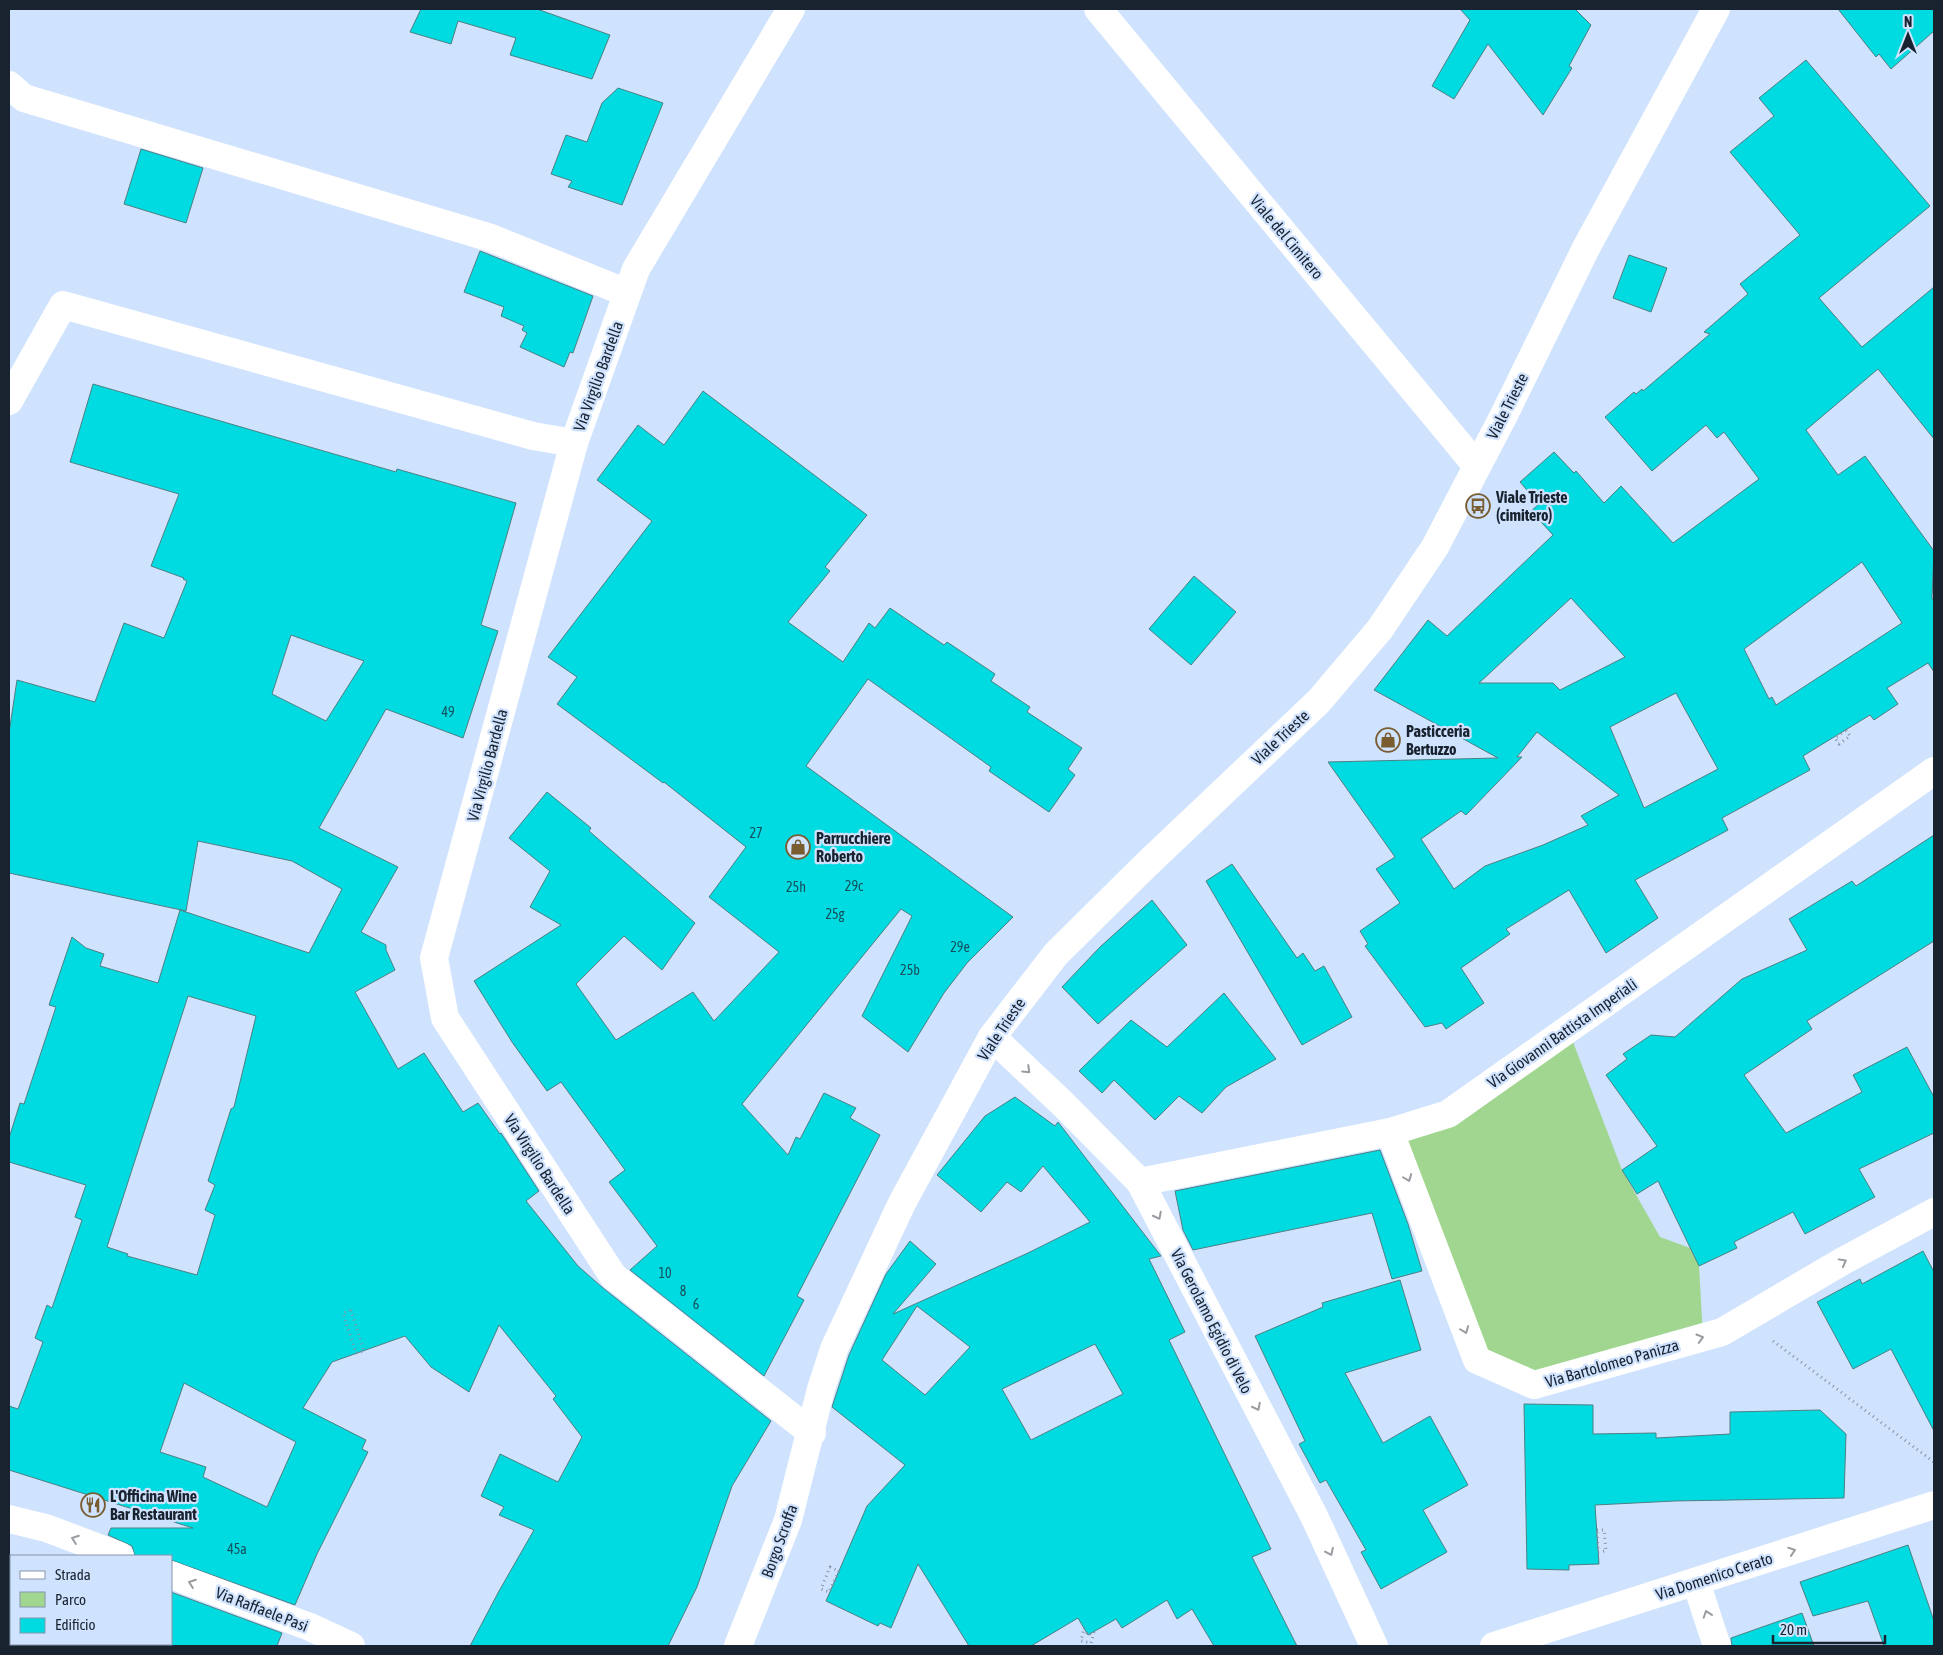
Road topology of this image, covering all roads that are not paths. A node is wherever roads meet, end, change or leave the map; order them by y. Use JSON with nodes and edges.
{"nodes":[{"id":1,"x":791,"y":9,"type":"edge"},
{"id":2,"x":1098,"y":9,"type":"edge"},
{"id":3,"x":1716,"y":9,"type":"edge"},
{"id":4,"x":9,"y":85,"type":"edge"},
{"id":5,"x":628,"y":293,"type":"junction"},
{"id":6,"x":9,"y":401,"type":"edge"},
{"id":7,"x":574,"y":443,"type":"junction"},
{"id":8,"x":1476,"y":465,"type":"junction"},
{"id":9,"x":1934,"y":771,"type":"edge"},
{"id":10,"x":992,"y":1037,"type":"junction"},
{"id":11,"x":1390,"y":1132,"type":"junction"},
{"id":12,"x":1140,"y":1182,"type":"junction"},
{"id":13,"x":1934,"y":1212,"type":"edge"},
{"id":14,"x":812,"y":1432,"type":"junction"},
{"id":15,"x":1934,"y":1505,"type":"edge"},
{"id":16,"x":9,"y":1519,"type":"edge"},
{"id":17,"x":117,"y":1555,"type":"edge"},
{"id":18,"x":172,"y":1575,"type":"edge"},
{"id":19,"x":1696,"y":1582,"type":"junction"},
{"id":20,"x":351,"y":1646,"type":"edge"},
{"id":21,"x":738,"y":1646,"type":"edge"},
{"id":22,"x":1374,"y":1646,"type":"edge"},
{"id":23,"x":1494,"y":1646,"type":"edge"},
{"id":24,"x":1717,"y":1646,"type":"edge"}],
"edges":[{"from":1,"to":5,"type":"street","name":"Via Virgilio Bardella"},
{"from":2,"to":8,"type":"street","name":"Viale del Cimitero"},
{"from":3,"to":8,"type":"street","name":"Viale Trieste"},
{"from":4,"to":5,"type":"street"},
{"from":5,"to":7,"type":"street","name":"Via Virgilio Bardella"},
{"from":6,"to":7,"type":"street"},
{"from":7,"to":14,"type":"street","name":"Via Virgilio Bardella"},
{"from":8,"to":10,"type":"street","name":"Viale Trieste"},
{"from":9,"to":11,"type":"street","name":"Via Giovanni Battista Imperiali"},
{"from":10,"to":12,"type":"street","name":"Via Gerolamo Egidio di Velo","one_way":true},
{"from":10,"to":14,"type":"street","name":"Viale Trieste"},
{"from":11,"to":12,"type":"street","name":"Via Giovanni Battista Imperiali"},
{"from":11,"to":13,"type":"street","name":"Via Bartolomeo Panizza","one_way":true},
{"from":12,"to":22,"type":"street","name":"Via Gerolamo Egidio di Velo","one_way":true},
{"from":14,"to":21,"type":"street","name":"Borgo Scroffa"},
{"from":19,"to":15,"type":"street","name":"Via Domenico Cerato","one_way":true},
{"from":17,"to":16,"type":"street","one_way":true},
{"from":20,"to":18,"type":"street","name":"Via Raffaele Pasi","one_way":true},
{"from":19,"to":23,"type":"street","name":"Via Domenico Cerato"},
{"from":24,"to":19,"type":"street","one_way":true}]}
